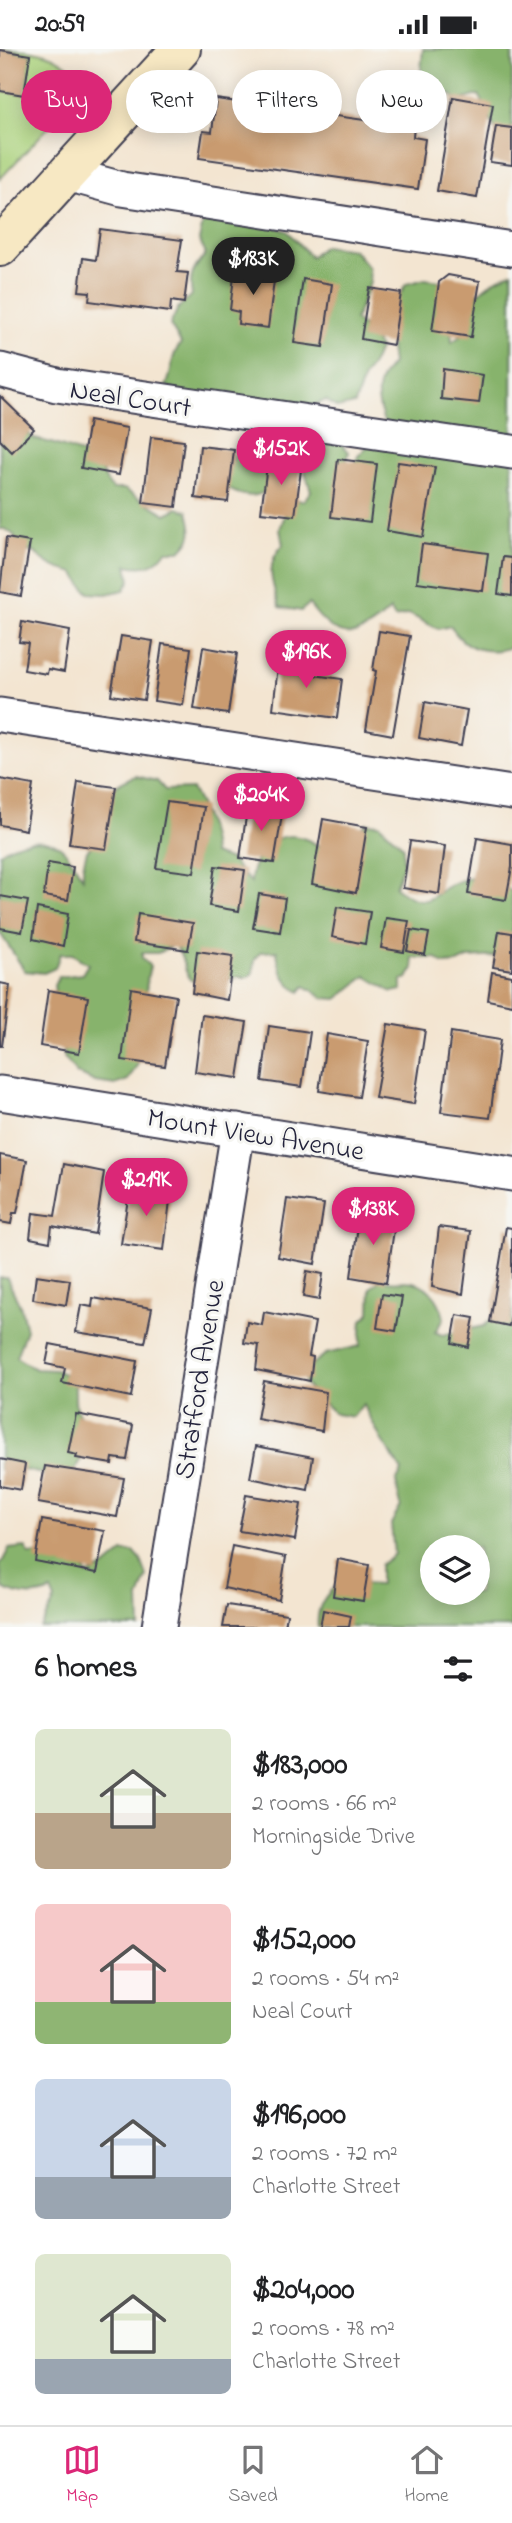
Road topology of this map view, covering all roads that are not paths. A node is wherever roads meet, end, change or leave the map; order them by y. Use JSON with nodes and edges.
{"nodes":[{"id":1,"x":181,"y":49,"type":"edge"},
{"id":2,"x":67,"y":174,"type":"junction"},
{"id":3,"x":0,"y":247,"type":"edge"},
{"id":4,"x":512,"y":249,"type":"edge"},
{"id":5,"x":0,"y":370,"type":"edge"},
{"id":6,"x":512,"y":452,"type":"edge"},
{"id":7,"x":0,"y":715,"type":"edge"},
{"id":8,"x":512,"y":793,"type":"edge"},
{"id":9,"x":0,"y":1093,"type":"edge"},
{"id":10,"x":238,"y":1130,"type":"junction"},
{"id":11,"x":512,"y":1174,"type":"edge"},
{"id":12,"x":159,"y":1627,"type":"edge"}],
"edges":[{"from":1,"to":2,"type":"main road"},
{"from":2,"to":3,"type":"main road"},
{"from":2,"to":4,"type":"street"},
{"from":5,"to":6,"type":"street","name":"Neal Court"},
{"from":7,"to":8,"type":"street"},
{"from":9,"to":10,"type":"street","name":"Mount View Avenue"},
{"from":10,"to":11,"type":"street","name":"Mount View Avenue"},
{"from":10,"to":12,"type":"street","name":"Stratford Avenue"}]}
